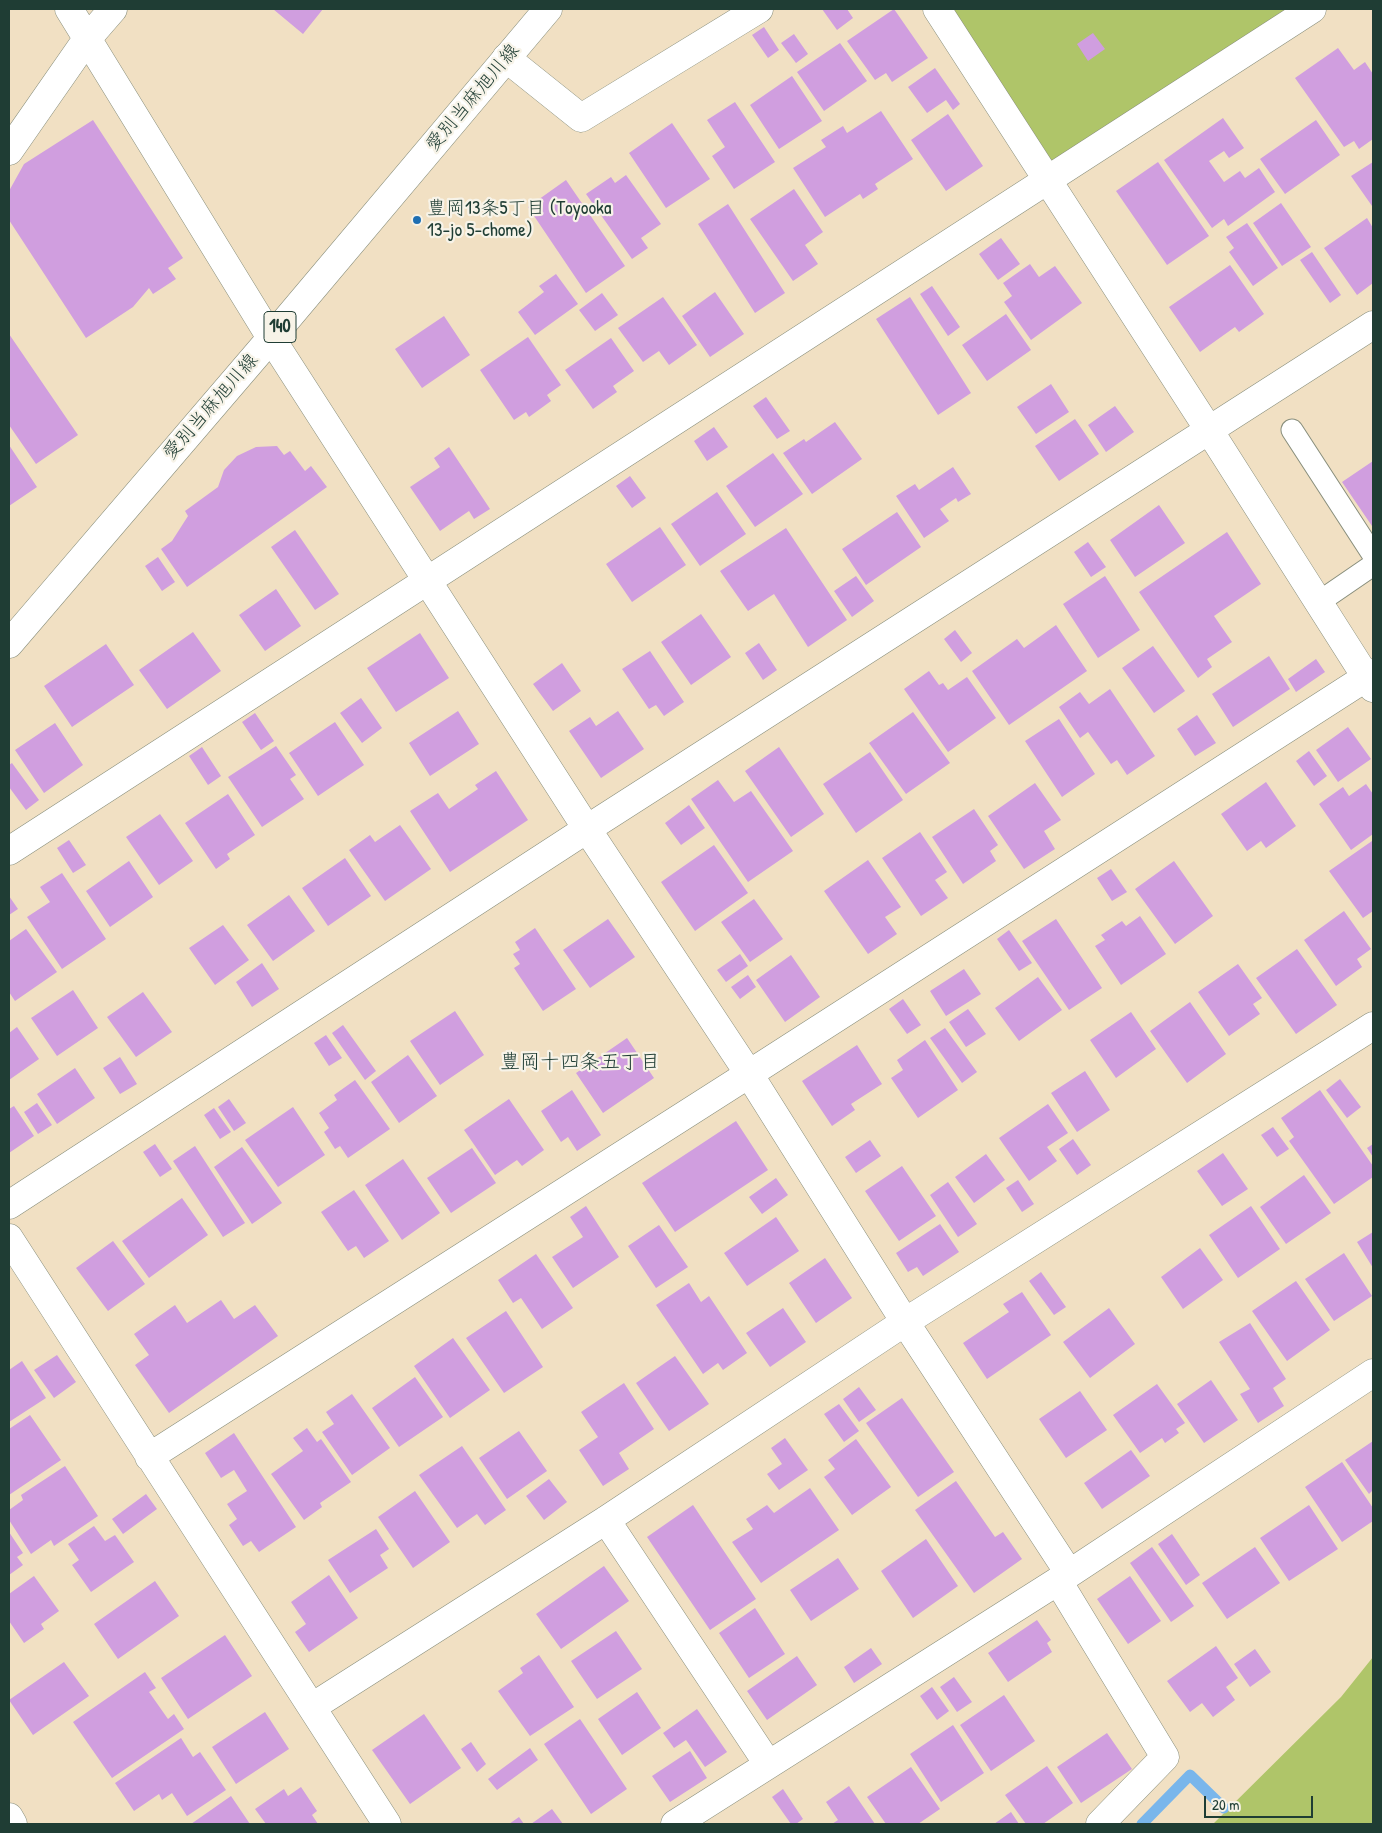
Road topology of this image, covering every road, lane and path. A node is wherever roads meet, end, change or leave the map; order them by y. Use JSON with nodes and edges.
{"nodes":[{"id":1,"x":68,"y":9,"type":"edge"},
{"id":2,"x":113,"y":9,"type":"edge"},
{"id":3,"x":548,"y":9,"type":"edge"},
{"id":4,"x":759,"y":9,"type":"edge"},
{"id":5,"x":937,"y":9,"type":"edge"},
{"id":6,"x":1312,"y":9,"type":"edge"},
{"id":7,"x":87,"y":39,"type":"junction"},
{"id":8,"x":506,"y":58,"type":"junction"},
{"id":9,"x":9,"y":150,"type":"edge"},
{"id":10,"x":1047,"y":181,"type":"junction"},
{"id":11,"x":1373,"y":325,"type":"edge"},
{"id":12,"x":271,"y":338,"type":"junction"},
{"id":13,"x":1210,"y":430,"type":"junction"},
{"id":14,"x":1292,"y":430,"type":"dead end"},
{"id":15,"x":1373,"y":555,"type":"edge"},
{"id":16,"x":1373,"y":565,"type":"edge"},
{"id":17,"x":428,"y":580,"type":"junction"},
{"id":18,"x":1319,"y":602,"type":"junction"},
{"id":19,"x":9,"y":644,"type":"edge"},
{"id":20,"x":1371,"y":679,"type":"edge"},
{"id":21,"x":587,"y":829,"type":"junction"},
{"id":22,"x":9,"y":851,"type":"edge"},
{"id":23,"x":1373,"y":1026,"type":"edge"},
{"id":24,"x":749,"y":1074,"type":"junction"},
{"id":25,"x":9,"y":1205,"type":"edge"},
{"id":26,"x":9,"y":1238,"type":"edge"},
{"id":27,"x":905,"y":1322,"type":"junction"},
{"id":28,"x":1373,"y":1373,"type":"edge"},
{"id":29,"x":149,"y":1457,"type":"junction"},
{"id":30,"x":606,"y":1520,"type":"junction"},
{"id":31,"x":1064,"y":1577,"type":"junction"},
{"id":32,"x":312,"y":1707,"type":"junction"},
{"id":33,"x":768,"y":1764,"type":"junction"},
{"id":34,"x":9,"y":1817,"type":"edge"},
{"id":35,"x":13,"y":1824,"type":"edge"},
{"id":36,"x":387,"y":1824,"type":"edge"},
{"id":37,"x":675,"y":1824,"type":"edge"},
{"id":38,"x":1100,"y":1824,"type":"edge"}],
"edges":[{"from":1,"to":7,"type":"street"},
{"from":2,"to":7,"type":"street"},
{"from":3,"to":8,"type":"street","name":"愛別当麻旭川線","number":"140"},
{"from":4,"to":8,"type":"street"},
{"from":5,"to":10,"type":"street"},
{"from":6,"to":10,"type":"street"},
{"from":7,"to":9,"type":"street"},
{"from":7,"to":12,"type":"street"},
{"from":8,"to":12,"type":"street","name":"愛別当麻旭川線","number":"140"},
{"from":10,"to":13,"type":"street"},
{"from":10,"to":17,"type":"street"},
{"from":11,"to":13,"type":"street"},
{"from":12,"to":17,"type":"street"},
{"from":12,"to":19,"type":"street","name":"愛別当麻旭川線","number":"140"},
{"from":13,"to":18,"type":"street"},
{"from":13,"to":21,"type":"street"},
{"from":14,"to":15,"type":"lane"},
{"from":16,"to":18,"type":"lane"},
{"from":17,"to":21,"type":"street"},
{"from":17,"to":22,"type":"street"},
{"from":18,"to":20,"type":"street"},
{"from":20,"to":24,"type":"street"},
{"from":21,"to":24,"type":"street"},
{"from":21,"to":25,"type":"street"},
{"from":23,"to":27,"type":"street"},
{"from":24,"to":27,"type":"street"},
{"from":24,"to":29,"type":"street"},
{"from":26,"to":29,"type":"street"},
{"from":27,"to":30,"type":"street"},
{"from":27,"to":31,"type":"street"},
{"from":28,"to":31,"type":"street"},
{"from":29,"to":32,"type":"street"},
{"from":30,"to":32,"type":"street"},
{"from":30,"to":33,"type":"street"},
{"from":31,"to":33,"type":"street"},
{"from":31,"to":38,"type":"street"},
{"from":32,"to":36,"type":"street"},
{"from":33,"to":37,"type":"street"},
{"from":34,"to":35,"type":"street"}]}
